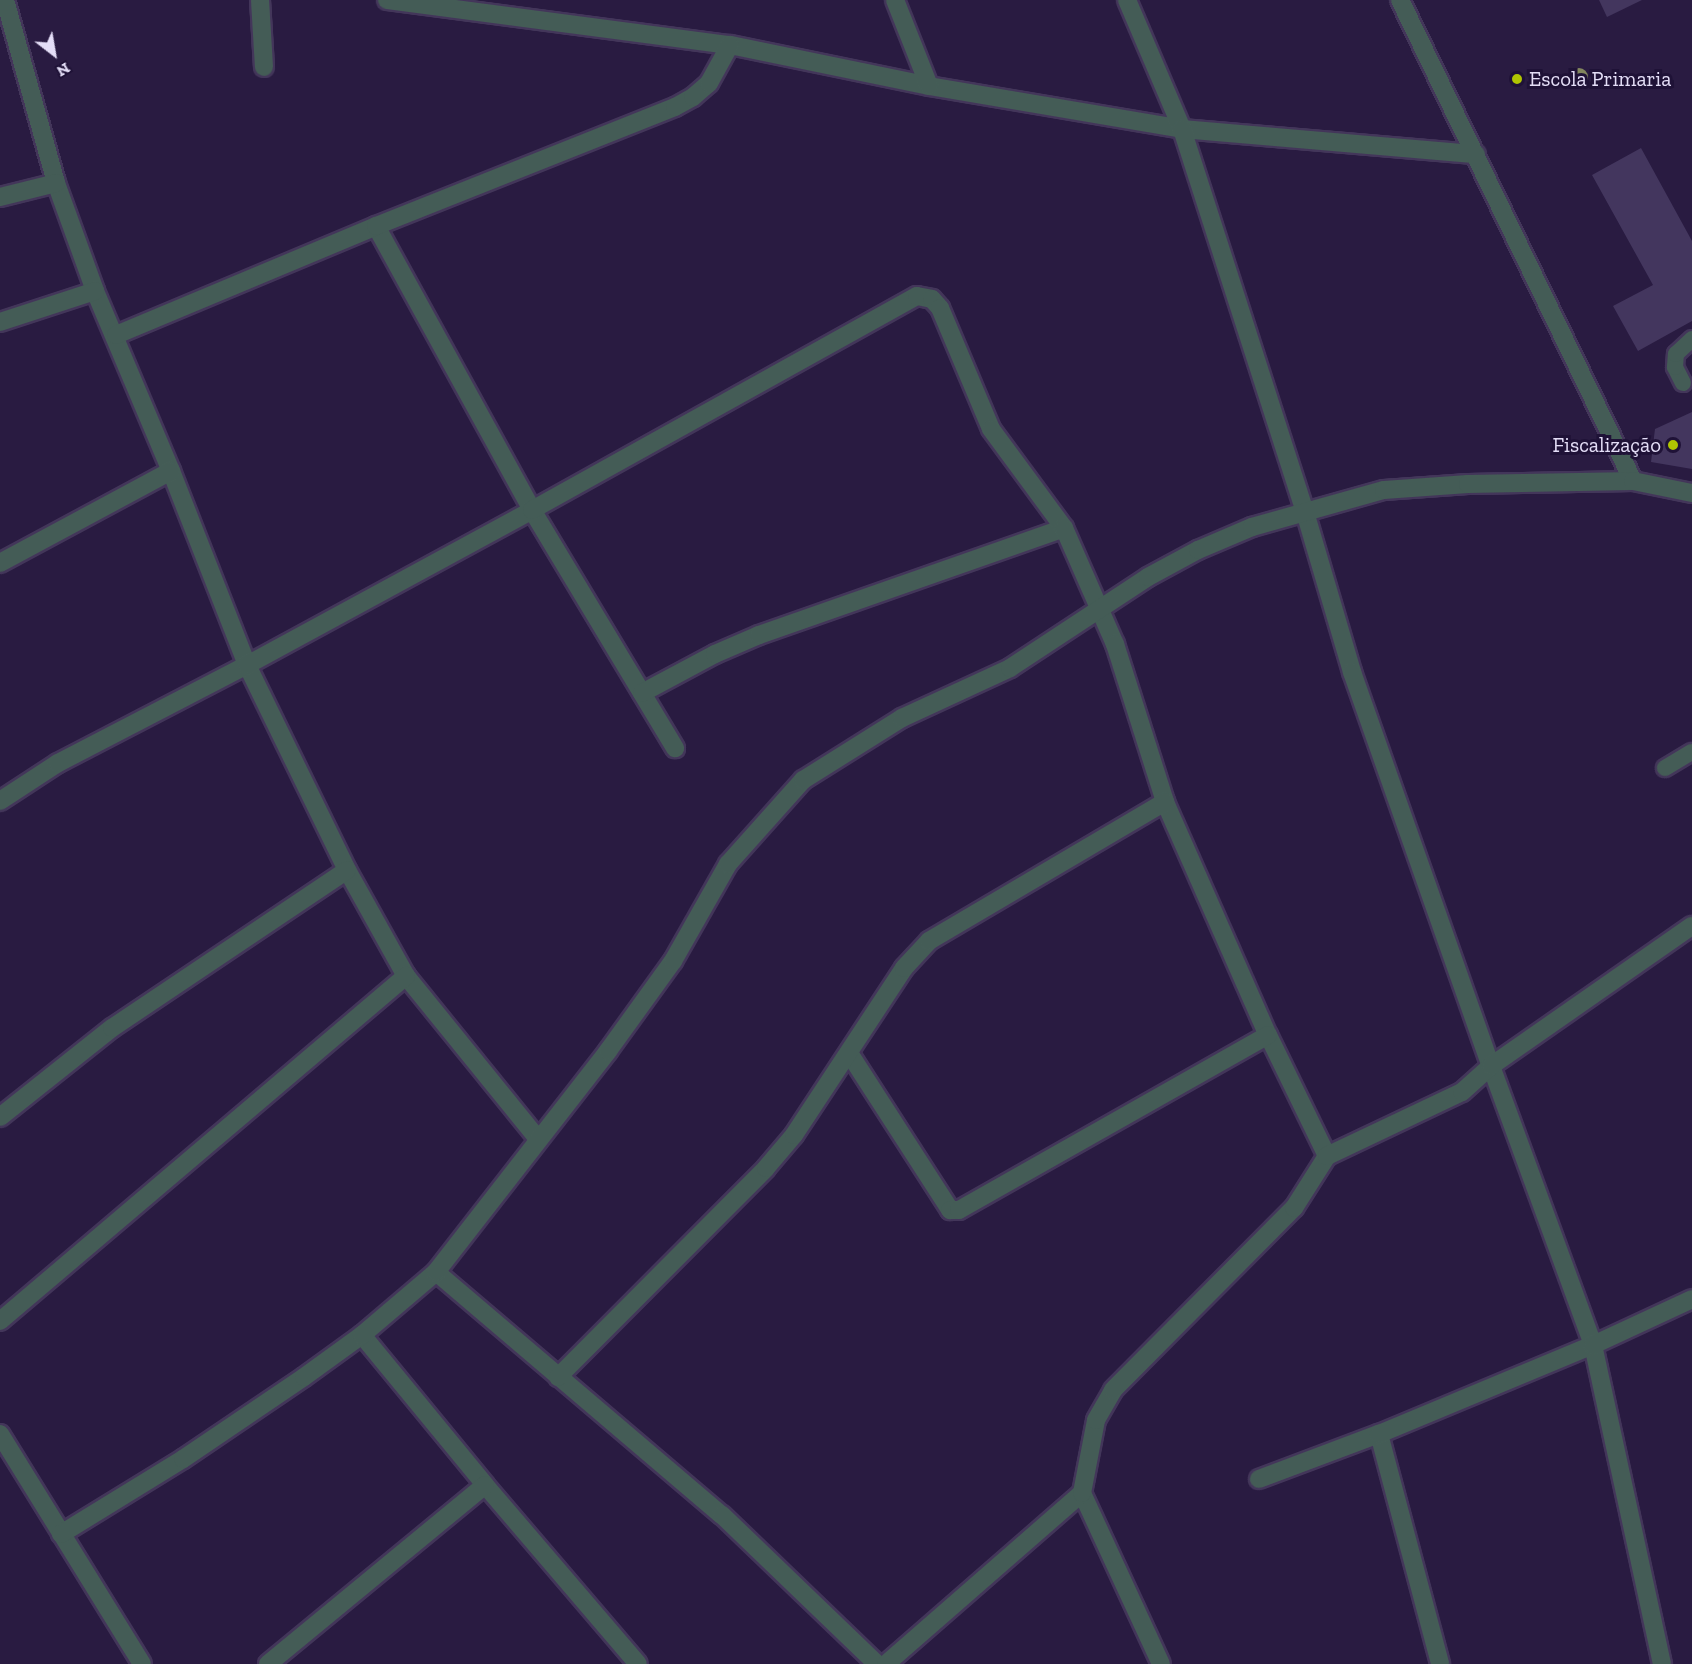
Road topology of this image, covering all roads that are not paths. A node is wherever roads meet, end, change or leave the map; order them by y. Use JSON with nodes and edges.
{"nodes":[{"id":1,"x":5,"y":0,"type":"edge"},
{"id":2,"x":260,"y":0,"type":"edge"},
{"id":3,"x":387,"y":0,"type":"edge"},
{"id":4,"x":896,"y":0,"type":"edge"},
{"id":5,"x":1127,"y":0,"type":"edge"},
{"id":6,"x":1400,"y":0,"type":"edge"},
{"id":7,"x":730,"y":45,"type":"junction"},
{"id":8,"x":264,"y":68,"type":"dead end"},
{"id":9,"x":929,"y":86,"type":"junction"},
{"id":10,"x":1182,"y":129,"type":"junction"},
{"id":11,"x":1476,"y":154,"type":"junction"},
{"id":12,"x":56,"y":183,"type":"junction"},
{"id":13,"x":0,"y":196,"type":"edge"},
{"id":14,"x":376,"y":226,"type":"junction"},
{"id":15,"x":95,"y":291,"type":"junction"},
{"id":16,"x":0,"y":322,"type":"edge"},
{"id":17,"x":116,"y":335,"type":"junction"},
{"id":18,"x":1692,"y":339,"type":"edge"},
{"id":19,"x":1683,"y":383,"type":"dead end"},
{"id":20,"x":171,"y":471,"type":"junction"},
{"id":21,"x":1633,"y":481,"type":"junction"},
{"id":22,"x":1691,"y":496,"type":"edge"},
{"id":23,"x":532,"y":510,"type":"junction"},
{"id":24,"x":1305,"y":512,"type":"junction"},
{"id":25,"x":1064,"y":528,"type":"junction"},
{"id":26,"x":0,"y":562,"type":"edge"},
{"id":27,"x":1101,"y":610,"type":"junction"},
{"id":28,"x":247,"y":665,"type":"junction"},
{"id":29,"x":642,"y":693,"type":"junction"},
{"id":30,"x":675,"y":748,"type":"dead end"},
{"id":31,"x":1692,"y":752,"type":"edge"},
{"id":32,"x":1665,"y":768,"type":"dead end"},
{"id":33,"x":0,"y":801,"type":"edge"},
{"id":34,"x":1165,"y":802,"type":"junction"},
{"id":35,"x":347,"y":870,"type":"junction"},
{"id":36,"x":1692,"y":926,"type":"edge"},
{"id":37,"x":406,"y":976,"type":"junction"},
{"id":38,"x":1269,"y":1035,"type":"junction"},
{"id":39,"x":849,"y":1053,"type":"junction"},
{"id":40,"x":1491,"y":1066,"type":"junction"},
{"id":41,"x":0,"y":1117,"type":"edge"},
{"id":42,"x":538,"y":1139,"type":"junction"},
{"id":43,"x":1327,"y":1156,"type":"junction"},
{"id":44,"x":436,"y":1272,"type":"junction"},
{"id":45,"x":1692,"y":1299,"type":"edge"},
{"id":46,"x":0,"y":1321,"type":"edge"},
{"id":47,"x":362,"y":1335,"type":"junction"},
{"id":48,"x":1593,"y":1346,"type":"junction"},
{"id":49,"x":558,"y":1377,"type":"junction"},
{"id":50,"x":0,"y":1434,"type":"edge"},
{"id":51,"x":1379,"y":1434,"type":"junction"},
{"id":52,"x":1259,"y":1479,"type":"dead end"},
{"id":53,"x":485,"y":1485,"type":"junction"},
{"id":54,"x":1082,"y":1493,"type":"junction"},
{"id":55,"x":61,"y":1534,"type":"junction"},
{"id":56,"x":142,"y":1664,"type":"edge"},
{"id":57,"x":268,"y":1664,"type":"edge"},
{"id":58,"x":638,"y":1664,"type":"edge"},
{"id":59,"x":877,"y":1664,"type":"edge"},
{"id":60,"x":886,"y":1664,"type":"edge"},
{"id":61,"x":1161,"y":1664,"type":"edge"},
{"id":62,"x":1440,"y":1664,"type":"edge"},
{"id":63,"x":1662,"y":1664,"type":"edge"}],
"edges":[{"from":1,"to":12,"type":"street"},
{"from":2,"to":8,"type":"street"},
{"from":3,"to":7,"type":"street"},
{"from":4,"to":9,"type":"street"},
{"from":5,"to":10,"type":"street"},
{"from":6,"to":11,"type":"street"},
{"from":7,"to":9,"type":"street"},
{"from":7,"to":14,"type":"street"},
{"from":9,"to":10,"type":"street"},
{"from":10,"to":11,"type":"street"},
{"from":10,"to":24,"type":"street"},
{"from":11,"to":21,"type":"street"},
{"from":12,"to":13,"type":"street"},
{"from":12,"to":15,"type":"street"},
{"from":14,"to":17,"type":"street"},
{"from":14,"to":23,"type":"street"},
{"from":15,"to":16,"type":"street"},
{"from":15,"to":17,"type":"street"},
{"from":17,"to":20,"type":"street"},
{"from":18,"to":19,"type":"lane"},
{"from":20,"to":26,"type":"street"},
{"from":20,"to":28,"type":"street"},
{"from":21,"to":22,"type":"street"},
{"from":21,"to":24,"type":"street"},
{"from":23,"to":25,"type":"street"},
{"from":23,"to":28,"type":"street"},
{"from":23,"to":29,"type":"street"},
{"from":24,"to":27,"type":"street"},
{"from":24,"to":40,"type":"street"},
{"from":25,"to":27,"type":"street"},
{"from":25,"to":29,"type":"street"},
{"from":27,"to":34,"type":"street"},
{"from":27,"to":42,"type":"street"},
{"from":28,"to":33,"type":"street"},
{"from":28,"to":35,"type":"street"},
{"from":29,"to":30,"type":"street"},
{"from":31,"to":32,"type":"lane"},
{"from":34,"to":38,"type":"street"},
{"from":34,"to":39,"type":"street"},
{"from":35,"to":37,"type":"street"},
{"from":35,"to":41,"type":"street"},
{"from":36,"to":40,"type":"street"},
{"from":37,"to":42,"type":"street"},
{"from":37,"to":46,"type":"street"},
{"from":38,"to":39,"type":"street"},
{"from":38,"to":43,"type":"street"},
{"from":39,"to":49,"type":"street"},
{"from":40,"to":43,"type":"street"},
{"from":40,"to":48,"type":"street"},
{"from":42,"to":44,"type":"street"},
{"from":43,"to":54,"type":"street"},
{"from":44,"to":47,"type":"street"},
{"from":44,"to":49,"type":"street"},
{"from":45,"to":48,"type":"street"},
{"from":47,"to":53,"type":"street"},
{"from":47,"to":55,"type":"street"},
{"from":48,"to":51,"type":"street"},
{"from":48,"to":63,"type":"street"},
{"from":49,"to":59,"type":"street"},
{"from":50,"to":55,"type":"street"},
{"from":51,"to":52,"type":"street"},
{"from":51,"to":62,"type":"street"},
{"from":53,"to":57,"type":"street"},
{"from":53,"to":58,"type":"street"},
{"from":54,"to":60,"type":"street"},
{"from":54,"to":61,"type":"street"},
{"from":55,"to":56,"type":"street"}]}
